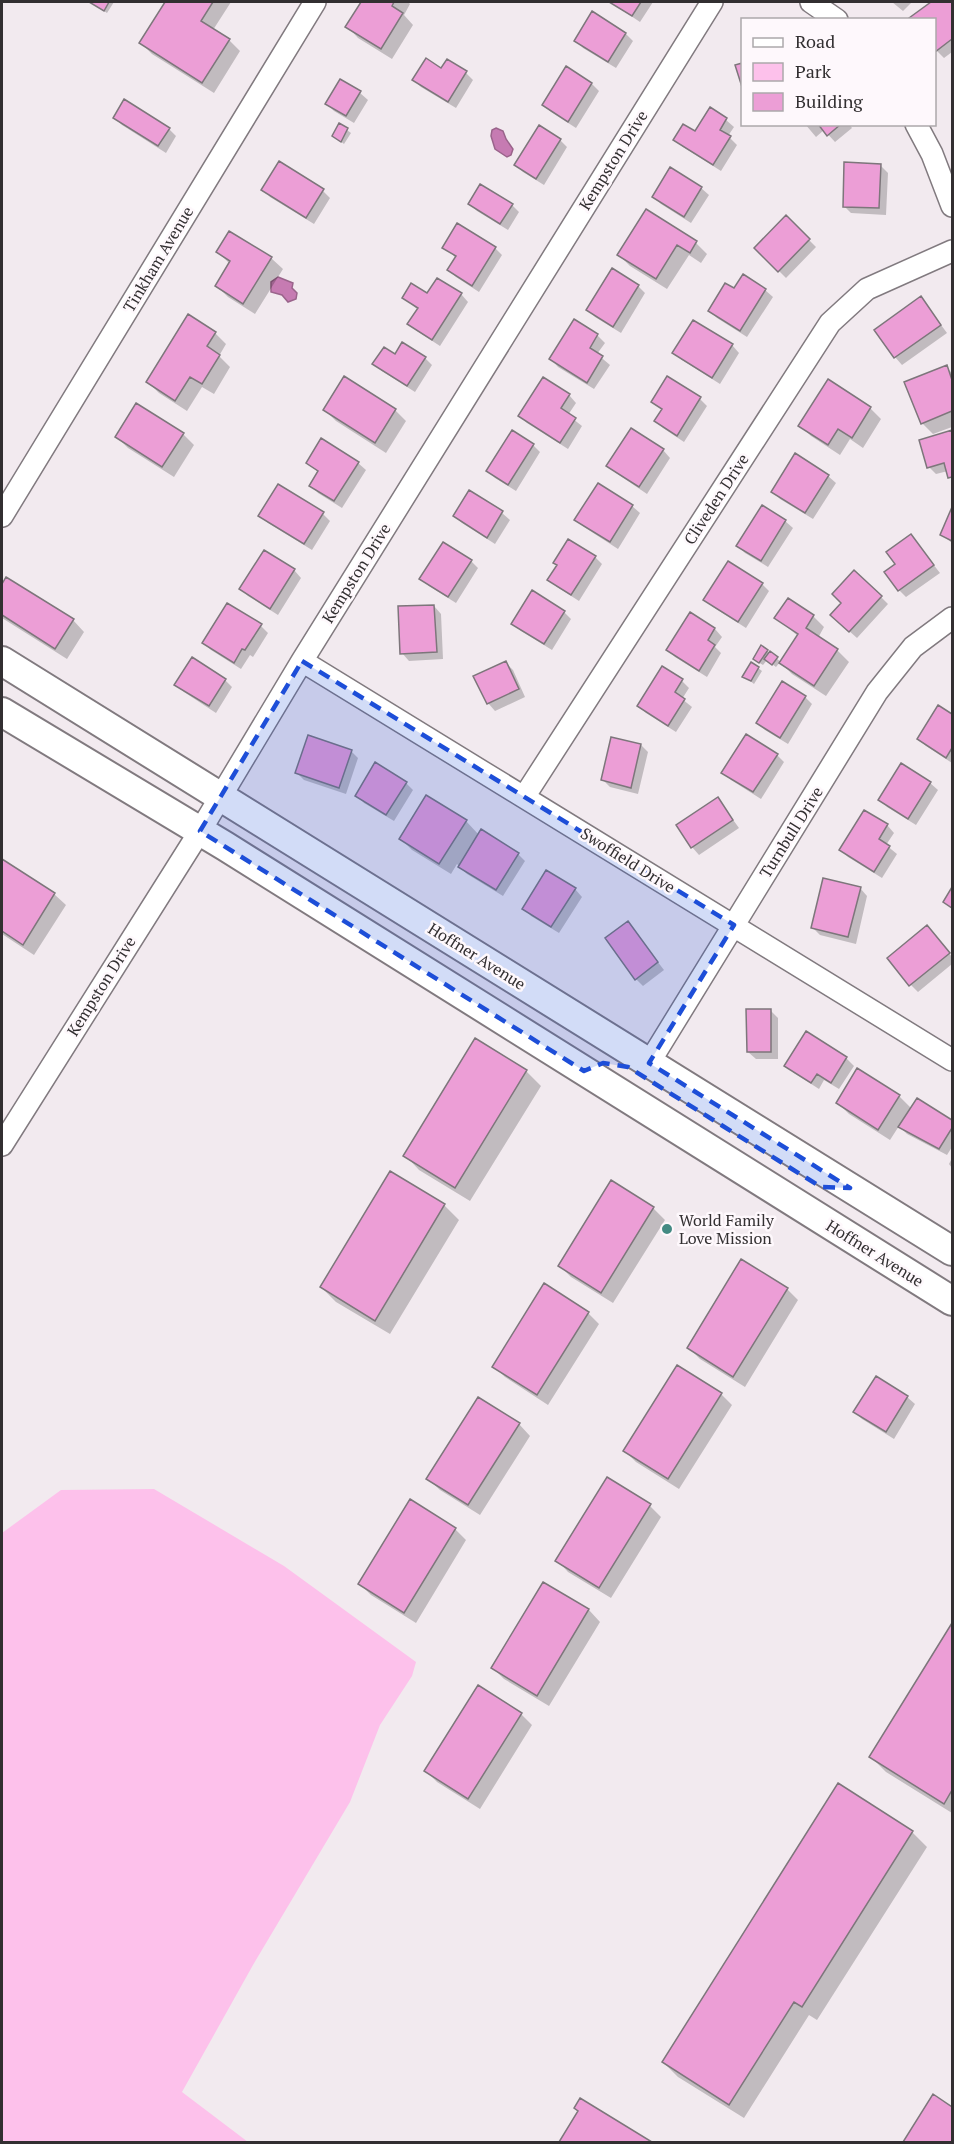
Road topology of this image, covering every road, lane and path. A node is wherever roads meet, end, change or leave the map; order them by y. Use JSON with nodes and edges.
{"nodes":[{"id":1,"x":315,"y":2,"type":"edge"},
{"id":2,"x":712,"y":2,"type":"edge"},
{"id":3,"x":811,"y":2,"type":"edge"},
{"id":4,"x":834,"y":18,"type":"edge"},
{"id":5,"x":917,"y":126,"type":"edge"},
{"id":6,"x":952,"y":206,"type":"edge"},
{"id":7,"x":952,"y":251,"type":"edge"},
{"id":8,"x":2,"y":516,"type":"edge"},
{"id":9,"x":952,"y":618,"type":"edge"},
{"id":10,"x":2,"y":661,"type":"edge"},
{"id":11,"x":302,"y":661,"type":"junction"},
{"id":12,"x":2,"y":712,"type":"edge"},
{"id":13,"x":220,"y":797,"type":"junction"},
{"id":14,"x":524,"y":797,"type":"junction"},
{"id":15,"x":200,"y":831,"type":"junction"},
{"id":16,"x":734,"y":925,"type":"junction"},
{"id":17,"x":952,"y":1057,"type":"edge"},
{"id":18,"x":649,"y":1062,"type":"junction"},
{"id":19,"x":584,"y":1071,"type":"junction"},
{"id":20,"x":2,"y":1145,"type":"edge"},
{"id":21,"x":850,"y":1188,"type":"junction"},
{"id":22,"x":952,"y":1251,"type":"edge"},
{"id":23,"x":952,"y":1301,"type":"edge"}],
"edges":[{"from":1,"to":8,"type":"street","name":"Tinkham Avenue"},
{"from":2,"to":11,"type":"street","name":"Kempston Drive"},
{"from":3,"to":4,"type":"street"},
{"from":5,"to":6,"type":"street"},
{"from":7,"to":14,"type":"street","name":"Cliveden Drive"},
{"from":9,"to":16,"type":"street","name":"Turnbull Drive"},
{"from":10,"to":13,"type":"main road","name":"Hoffner Avenue"},
{"from":11,"to":13,"type":"street","name":"Kempston Drive"},
{"from":11,"to":14,"type":"street","name":"Swoffield Drive"},
{"from":12,"to":15,"type":"main road","name":"Hoffner Avenue"},
{"from":13,"to":15,"type":"street","name":"Kempston Drive"},
{"from":13,"to":18,"type":"main road","name":"Hoffner Avenue"},
{"from":14,"to":16,"type":"street","name":"Swoffield Drive"},
{"from":15,"to":19,"type":"main road","name":"Hoffner Avenue"},
{"from":15,"to":20,"type":"street","name":"Kempston Drive"},
{"from":16,"to":17,"type":"street","name":"Swoffield Drive"},
{"from":16,"to":18,"type":"street","name":"Turnbull Drive"},
{"from":18,"to":21,"type":"main road","name":"Hoffner Avenue"},
{"from":19,"to":21,"type":"main road"},
{"from":19,"to":23,"type":"main road","name":"Hoffner Avenue"},
{"from":21,"to":22,"type":"main road","name":"Hoffner Avenue"}]}
